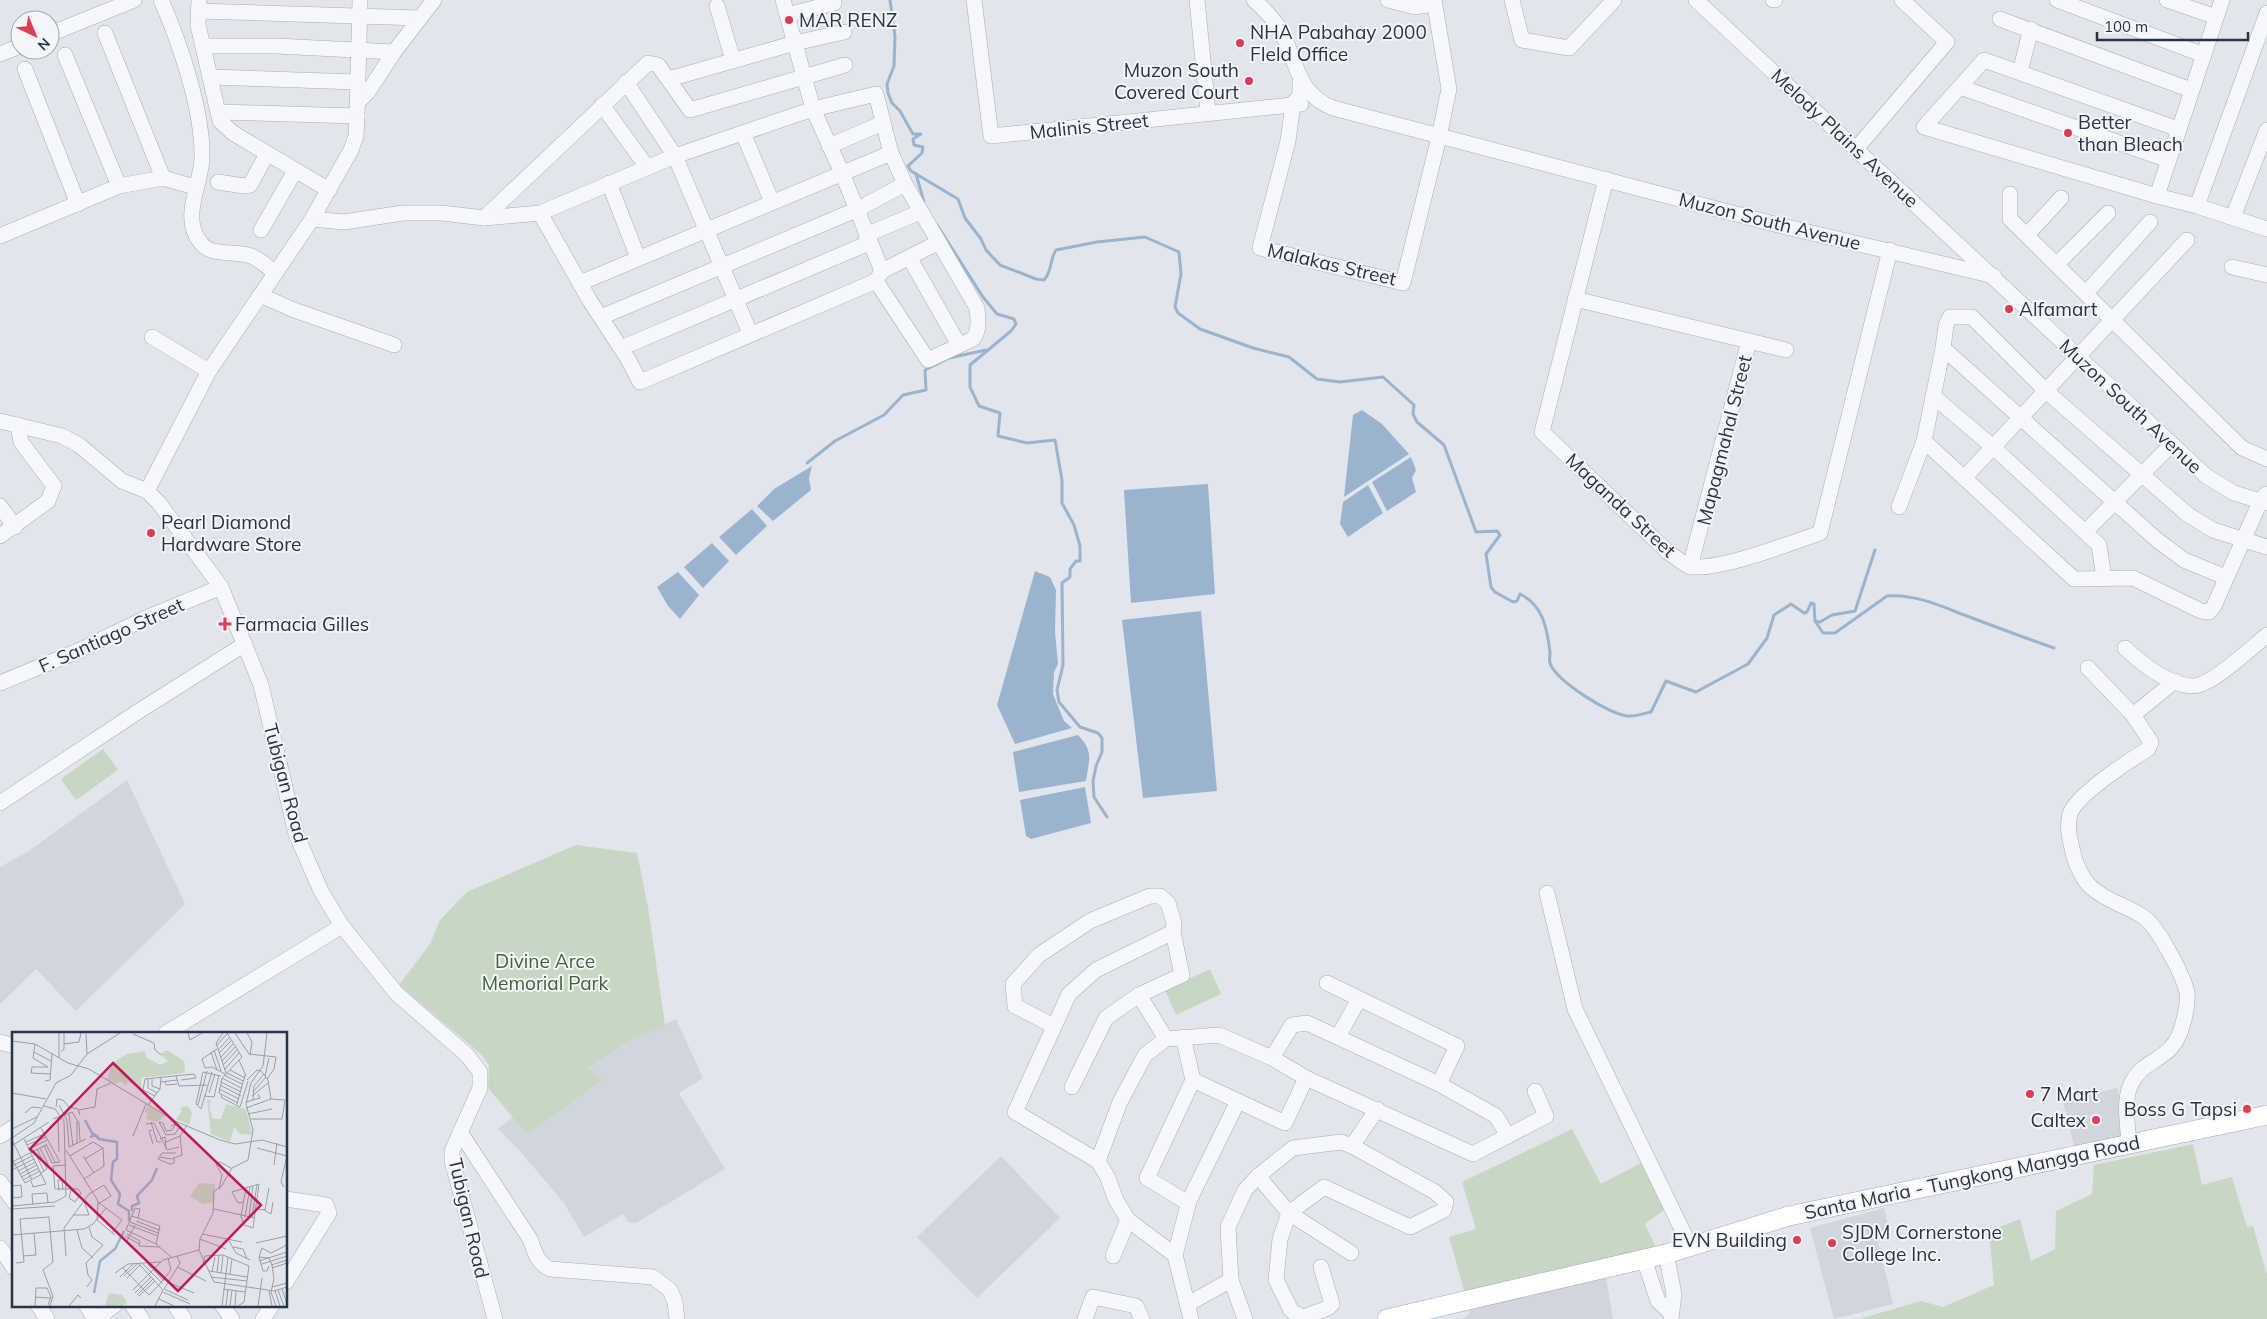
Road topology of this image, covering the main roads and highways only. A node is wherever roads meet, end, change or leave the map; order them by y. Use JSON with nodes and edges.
{"nodes":[{"id":1,"x":2267,"y":1115,"type":"edge"},
{"id":2,"x":1388,"y":1319,"type":"edge"}],
"edges":[{"from":1,"to":2,"type":"main road","name":"Santa Maria - Tungkong Mangga Road"}]}
